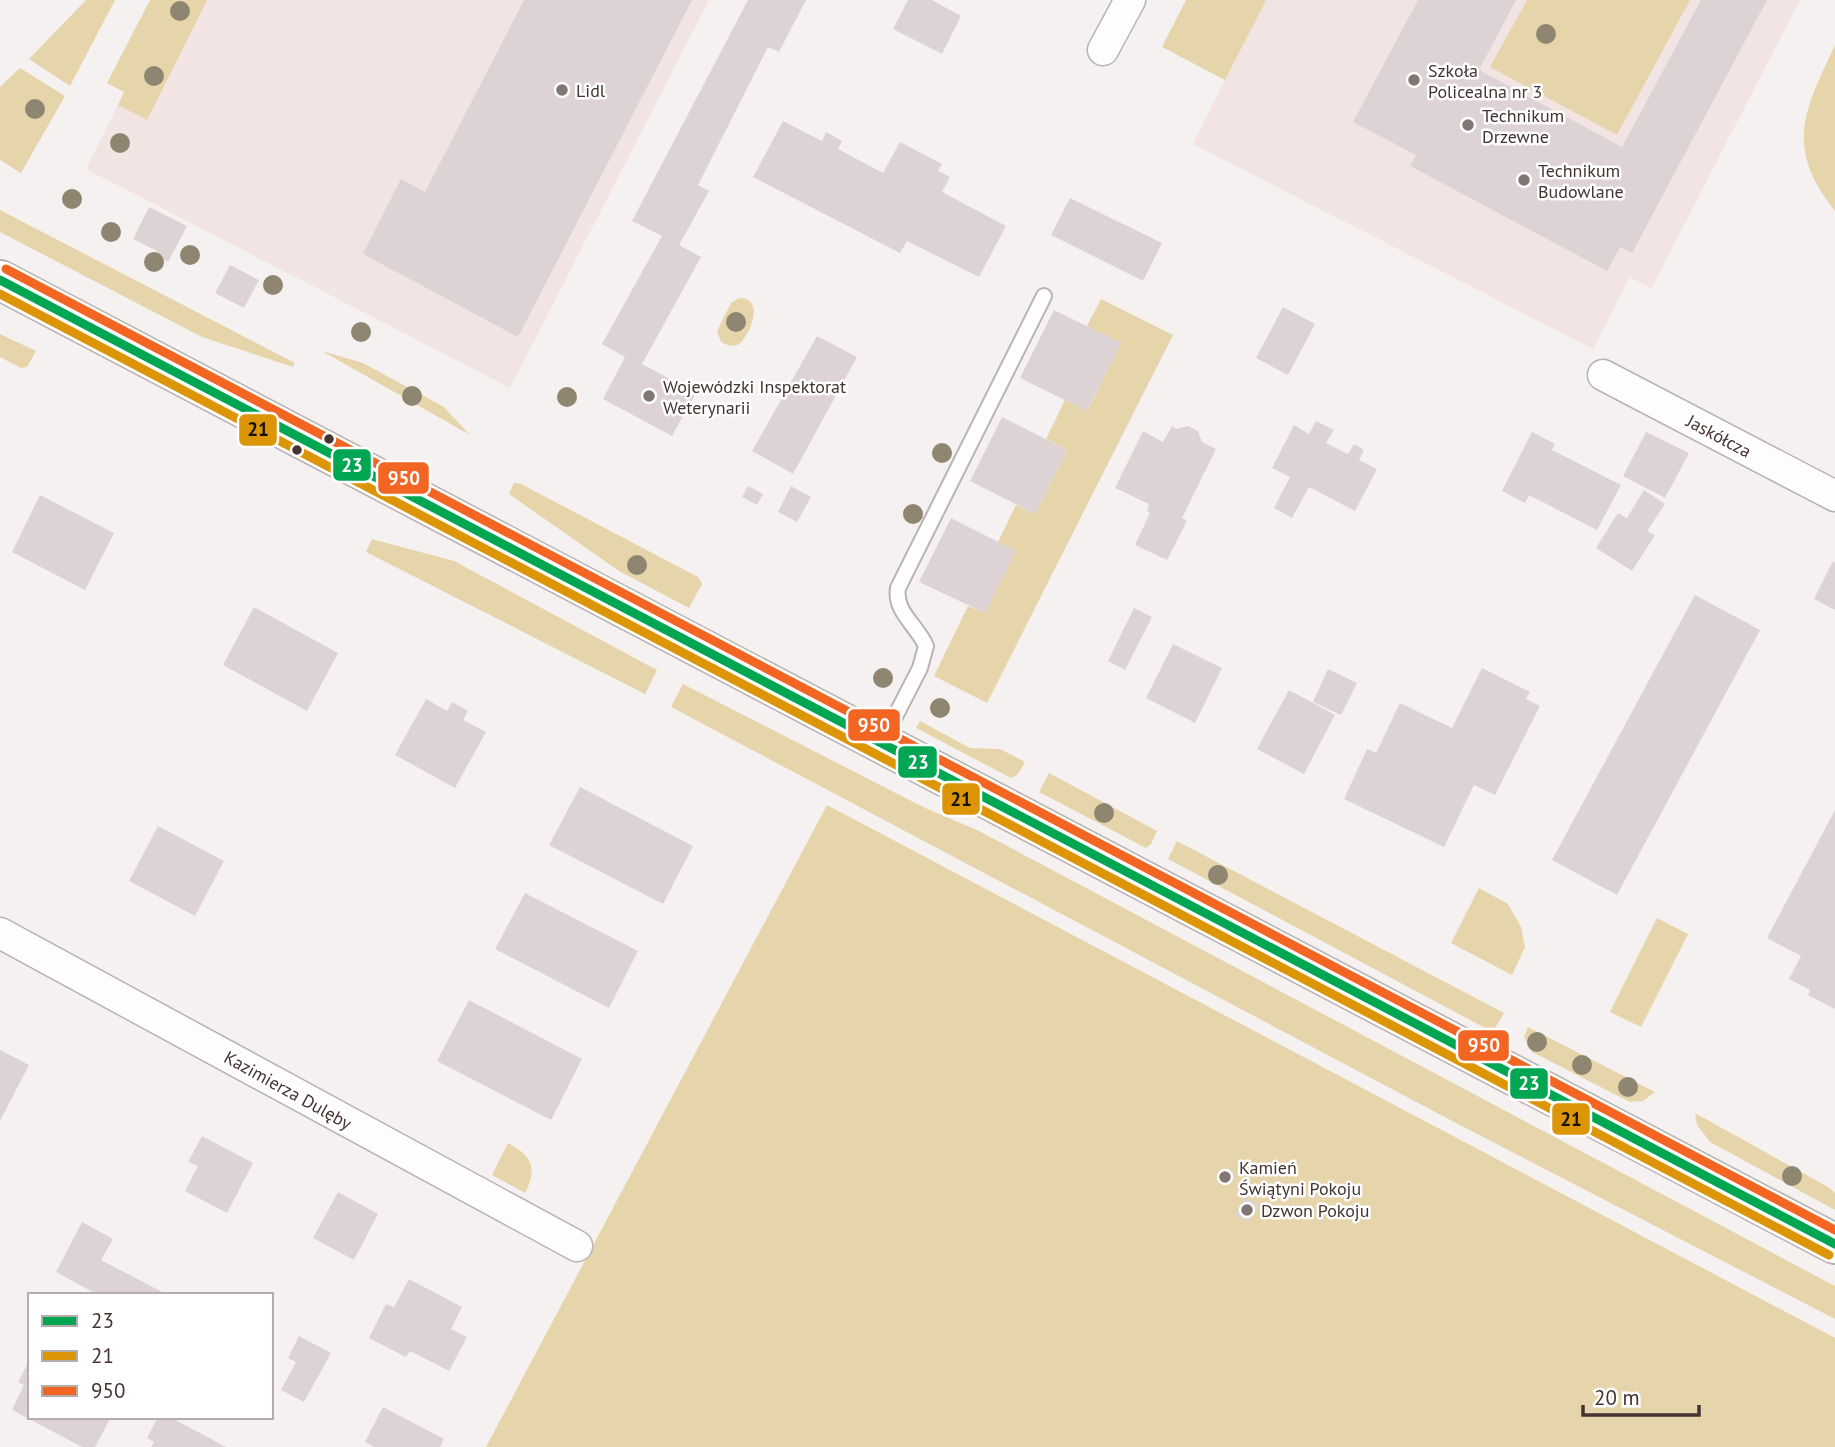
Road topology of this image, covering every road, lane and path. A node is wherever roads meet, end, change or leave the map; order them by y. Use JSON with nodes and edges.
{"nodes":[{"id":1,"x":1130,"y":0,"type":"edge"},
{"id":2,"x":1103,"y":50,"type":"dead end"},
{"id":3,"x":0,"y":280,"type":"edge"},
{"id":4,"x":1044,"y":296,"type":"dead end"},
{"id":5,"x":1603,"y":374,"type":"dead end"},
{"id":6,"x":1835,"y":496,"type":"edge"},
{"id":7,"x":882,"y":742,"type":"junction"},
{"id":8,"x":0,"y":933,"type":"edge"},
{"id":9,"x":1835,"y":1244,"type":"edge"},
{"id":10,"x":577,"y":1246,"type":"dead end"}],
"edges":[{"from":1,"to":2,"type":"street"},
{"from":3,"to":7,"type":"street"},
{"from":4,"to":7,"type":"lane"},
{"from":5,"to":6,"type":"street","name":"Jaskółcza"},
{"from":7,"to":9,"type":"street"},
{"from":8,"to":10,"type":"street","name":"Kazimierza Dulęby"}]}
